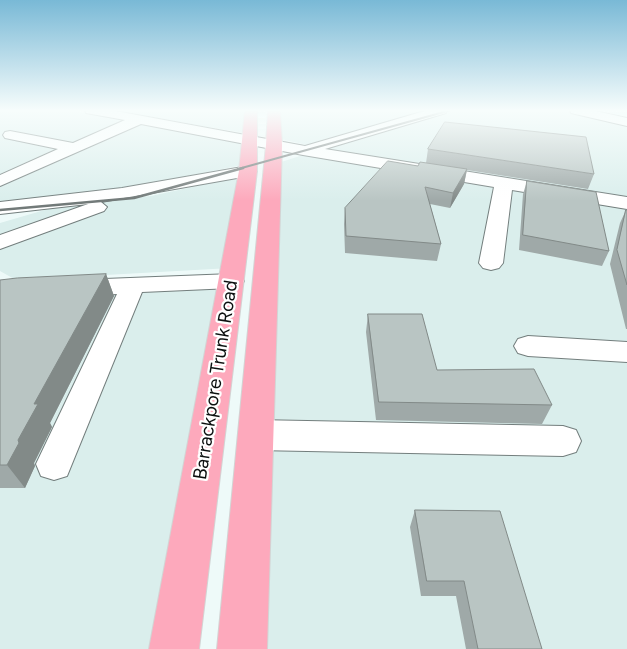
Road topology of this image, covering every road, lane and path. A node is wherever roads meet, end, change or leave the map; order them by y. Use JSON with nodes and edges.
{"nodes":[{"id":1,"x":36,"y":140,"type":"edge"},
{"id":2,"x":92,"y":140,"type":"edge"},
{"id":3,"x":251,"y":140,"type":"edge"},
{"id":4,"x":273,"y":140,"type":"edge"},
{"id":5,"x":276,"y":140,"type":"edge"},
{"id":6,"x":298,"y":140,"type":"edge"},
{"id":7,"x":276,"y":145,"type":"junction"},
{"id":8,"x":75,"y":148,"type":"junction"},
{"id":9,"x":248,"y":171,"type":"junction"},
{"id":10,"x":0,"y":181,"type":"edge"},
{"id":11,"x":504,"y":182,"type":"junction"},
{"id":12,"x":122,"y":194,"type":"junction"},
{"id":13,"x":626,"y":206,"type":"edge"},
{"id":14,"x":0,"y":208,"type":"edge"},
{"id":15,"x":0,"y":242,"type":"edge"},
{"id":16,"x":491,"y":263,"type":"dead end"},
{"id":17,"x":232,"y":282,"type":"junction"},
{"id":18,"x":133,"y":285,"type":"junction"},
{"id":19,"x":0,"y":294,"type":"edge"},
{"id":20,"x":528,"y":346,"type":"dead end"},
{"id":21,"x":627,"y":352,"type":"edge"},
{"id":22,"x":256,"y":435,"type":"junction"},
{"id":23,"x":563,"y":441,"type":"dead end"},
{"id":24,"x":54,"y":464,"type":"dead end"},
{"id":25,"x":174,"y":649,"type":"edge"},
{"id":26,"x":242,"y":649,"type":"edge"}],
"edges":[{"from":1,"to":8,"type":"street"},
{"from":2,"to":8,"type":"street"},
{"from":3,"to":7,"type":"street"},
{"from":4,"to":7,"type":"main road","name":"Barrackpore Trunk Road"},
{"from":5,"to":7,"type":"main road","name":"Barrackpore Trunk Road"},
{"from":6,"to":7,"type":"street"},
{"from":7,"to":9,"type":"main road","name":"Barrackpore Trunk Road"},
{"from":7,"to":11,"type":"street"},
{"from":7,"to":22,"type":"main road","name":"Barrackpore Trunk Road"},
{"from":8,"to":10,"type":"street"},
{"from":9,"to":12,"type":"street"},
{"from":9,"to":17,"type":"main road","name":"Barrackpore Trunk Road"},
{"from":11,"to":13,"type":"street"},
{"from":11,"to":16,"type":"street"},
{"from":12,"to":14,"type":"street"},
{"from":12,"to":15,"type":"street"},
{"from":17,"to":18,"type":"street"},
{"from":17,"to":25,"type":"main road","name":"Barrackpore Trunk Road"},
{"from":18,"to":19,"type":"street"},
{"from":18,"to":24,"type":"street"},
{"from":20,"to":21,"type":"street"},
{"from":22,"to":23,"type":"street"},
{"from":22,"to":26,"type":"main road","name":"Barrackpore Trunk Road"}]}
